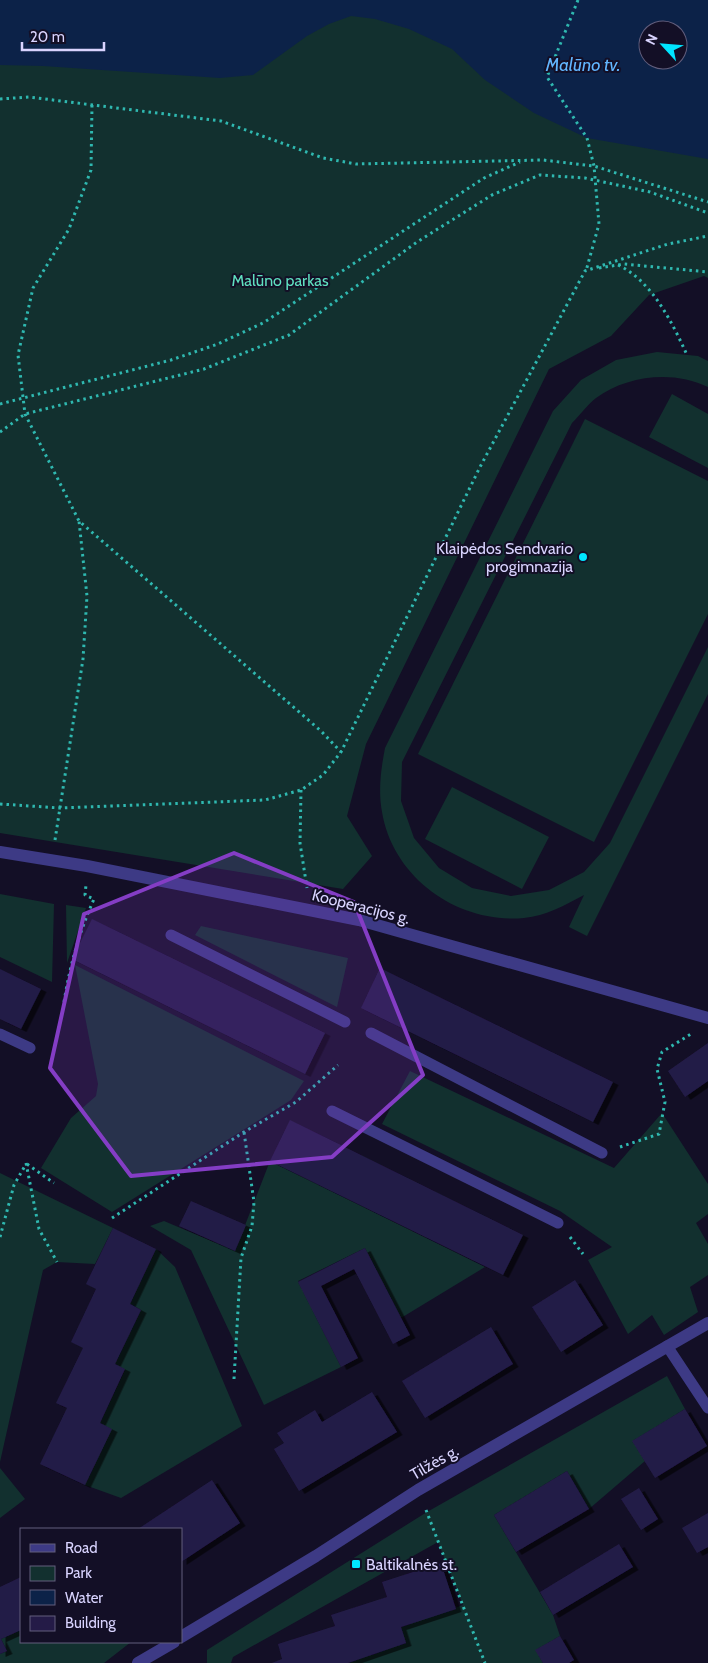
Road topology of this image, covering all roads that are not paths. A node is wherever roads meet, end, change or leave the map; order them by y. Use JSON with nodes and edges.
{"nodes":[{"id":1,"x":0,"y":852,"type":"edge"},
{"id":2,"x":171,"y":935,"type":"dead end"},
{"id":3,"x":708,"y":1018,"type":"edge"},
{"id":4,"x":345,"y":1022,"type":"dead end"},
{"id":5,"x":0,"y":1034,"type":"edge"},
{"id":6,"x":371,"y":1034,"type":"dead end"},
{"id":7,"x":30,"y":1048,"type":"dead end"},
{"id":8,"x":332,"y":1111,"type":"dead end"},
{"id":9,"x":602,"y":1152,"type":"road end"},
{"id":10,"x":558,"y":1223,"type":"dead end"},
{"id":11,"x":708,"y":1323,"type":"edge"},
{"id":12,"x":667,"y":1346,"type":"junction"},
{"id":13,"x":708,"y":1408,"type":"edge"},
{"id":14,"x":182,"y":1636,"type":"edge"},
{"id":15,"x":172,"y":1643,"type":"edge"},
{"id":16,"x":138,"y":1663,"type":"edge"}],
"edges":[{"from":1,"to":3,"type":"street","name":"Kooperacijos g."},
{"from":2,"to":4,"type":"lane"},
{"from":5,"to":7,"type":"lane"},
{"from":6,"to":9,"type":"lane"},
{"from":8,"to":10,"type":"lane"},
{"from":11,"to":12,"type":"street","name":"Tilžės g."},
{"from":12,"to":13,"type":"lane"},
{"from":12,"to":14,"type":"street","name":"Tilžės g."},
{"from":15,"to":16,"type":"street"}]}
